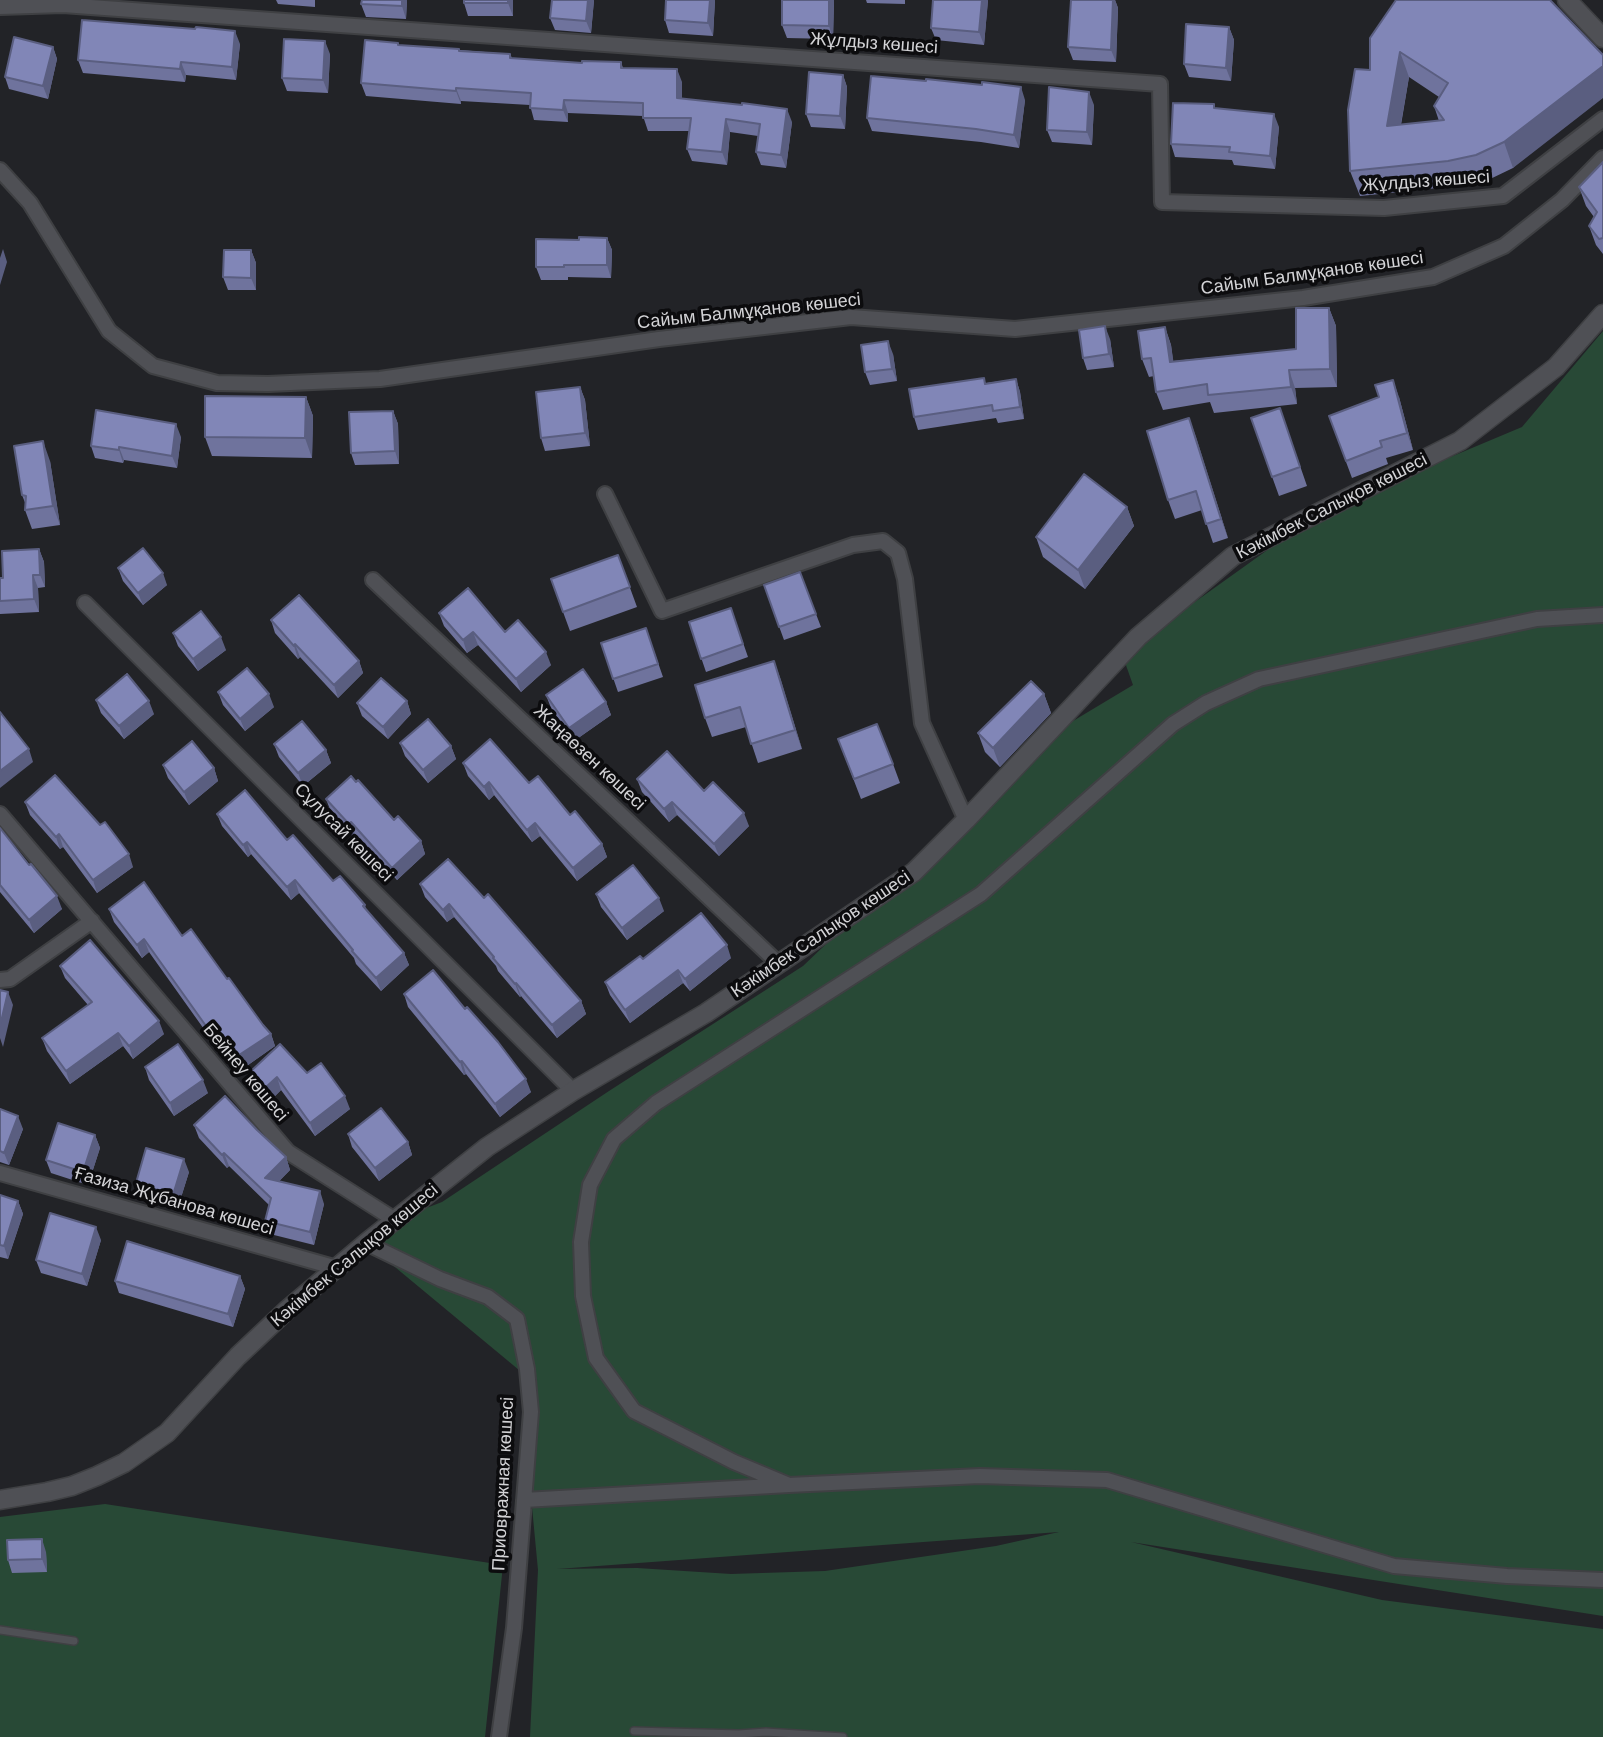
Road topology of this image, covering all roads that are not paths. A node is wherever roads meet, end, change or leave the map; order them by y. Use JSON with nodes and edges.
{"nodes":[{"id":1,"x":1567,"y":0,"type":"edge"},
{"id":2,"x":62,"y":3,"type":"edge"},
{"id":3,"x":0,"y":7,"type":"edge"},
{"id":4,"x":1603,"y":38,"type":"edge"},
{"id":5,"x":1603,"y":119,"type":"edge"},
{"id":6,"x":1603,"y":158,"type":"edge"},
{"id":7,"x":0,"y":170,"type":"edge"},
{"id":8,"x":1603,"y":314,"type":"edge"},
{"id":9,"x":605,"y":494,"type":"dead end"},
{"id":10,"x":373,"y":580,"type":"dead end"},
{"id":11,"x":85,"y":603,"type":"dead end"},
{"id":12,"x":1603,"y":615,"type":"edge"},
{"id":13,"x":0,"y":814,"type":"edge"},
{"id":14,"x":966,"y":820,"type":"junction"},
{"id":15,"x":92,"y":921,"type":"junction"},
{"id":16,"x":779,"y":964,"type":"junction"},
{"id":17,"x":0,"y":980,"type":"edge"},
{"id":18,"x":573,"y":1091,"type":"junction"},
{"id":19,"x":0,"y":1173,"type":"edge"},
{"id":20,"x":395,"y":1220,"type":"junction"},
{"id":21,"x":366,"y":1243,"type":"junction"},
{"id":22,"x":337,"y":1268,"type":"junction"},
{"id":23,"x":789,"y":1485,"type":"junction"},
{"id":24,"x":0,"y":1500,"type":"edge"},
{"id":25,"x":524,"y":1500,"type":"junction"},
{"id":26,"x":1603,"y":1580,"type":"edge"},
{"id":27,"x":0,"y":1630,"type":"edge"},
{"id":28,"x":74,"y":1641,"type":"dead end"},
{"id":29,"x":634,"y":1731,"type":"dead end"},
{"id":30,"x":499,"y":1737,"type":"edge"},
{"id":31,"x":843,"y":1737,"type":"edge"}],
"edges":[{"from":1,"to":4,"type":"street"},
{"from":2,"to":3,"type":"street","name":"Жұлдыз көшесі"},
{"from":2,"to":5,"type":"street","name":"Жұлдыз көшесі"},
{"from":6,"to":7,"type":"street","name":"Сайым Балмұқанов көшесі"},
{"from":8,"to":14,"type":"street","name":"Кәкімбек Салықов көшесі"},
{"from":9,"to":14,"type":"street"},
{"from":10,"to":16,"type":"street","name":"Жаңаөзен көшесі"},
{"from":11,"to":18,"type":"street","name":"Сұлусай көшесі"},
{"from":12,"to":23,"type":"street"},
{"from":13,"to":15,"type":"street","name":"Бейнеу көшесі"},
{"from":14,"to":16,"type":"street","name":"Кәкімбек Салықов көшесі"},
{"from":15,"to":17,"type":"street"},
{"from":15,"to":20,"type":"street","name":"Бейнеу көшесі"},
{"from":16,"to":18,"type":"street","name":"Кәкімбек Салықов көшесі"},
{"from":18,"to":20,"type":"street","name":"Кәкімбек Салықов көшесі"},
{"from":19,"to":22,"type":"street","name":"Ғазиза Жұбанова көшесі"},
{"from":20,"to":21,"type":"street","name":"Кәкімбек Салықов көшесі"},
{"from":21,"to":22,"type":"street","name":"Кәкімбек Салықов көшесі"},
{"from":21,"to":25,"type":"street","name":"Приовражная көшесі"},
{"from":22,"to":24,"type":"street","name":"Кәкімбек Салықов көшесі"},
{"from":23,"to":25,"type":"street"},
{"from":23,"to":26,"type":"street"},
{"from":25,"to":30,"type":"street","name":"Приовражная көшесі"},
{"from":27,"to":28,"type":"lane"},
{"from":29,"to":31,"type":"lane"}]}
